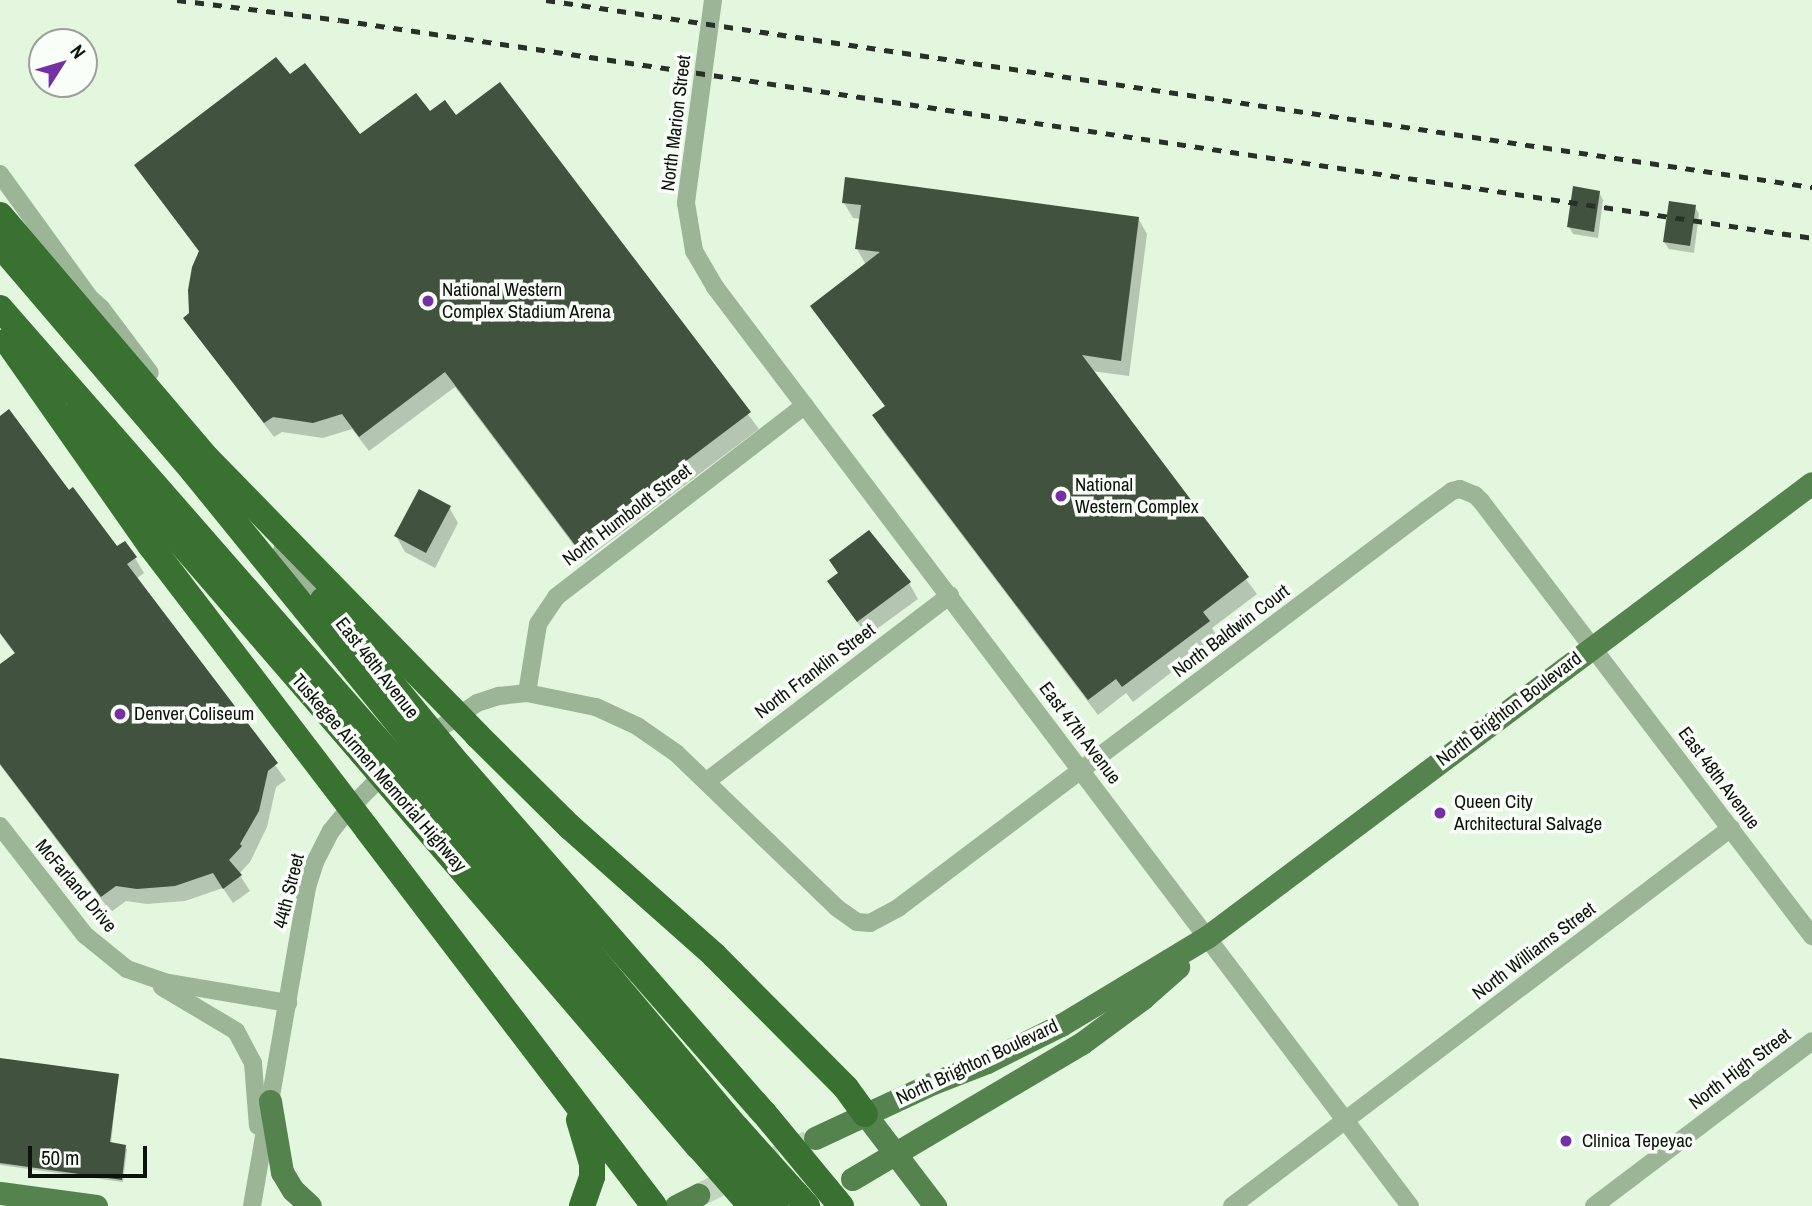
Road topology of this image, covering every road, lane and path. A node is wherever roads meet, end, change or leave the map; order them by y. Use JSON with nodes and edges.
{"nodes":[{"id":1,"x":713,"y":0,"type":"edge"},
{"id":2,"x":0,"y":174,"type":"edge"},
{"id":3,"x":0,"y":215,"type":"edge"},
{"id":4,"x":0,"y":245,"type":"edge"},
{"id":5,"x":715,"y":287,"type":"joint"},
{"id":6,"x":0,"y":308,"type":"edge"},
{"id":7,"x":3,"y":337,"type":"edge"},
{"id":8,"x":805,"y":405,"type":"junction"},
{"id":9,"x":206,"y":458,"type":"junction"},
{"id":10,"x":1812,"y":483,"type":"edge"},
{"id":11,"x":950,"y":595,"type":"junction"},
{"id":12,"x":1593,"y":646,"type":"junction"},
{"id":13,"x":527,"y":693,"type":"junction"},
{"id":14,"x":416,"y":745,"type":"junction"},
{"id":15,"x":1081,"y":771,"type":"junction"},
{"id":16,"x":428,"y":779,"type":"junction"},
{"id":17,"x":706,"y":781,"type":"junction"},
{"id":18,"x":0,"y":827,"type":"edge"},
{"id":19,"x":1731,"y":828,"type":"junction"},
{"id":20,"x":1812,"y":936,"type":"edge"},
{"id":21,"x":1207,"y":937,"type":"junction"},
{"id":22,"x":140,"y":976,"type":"junction"},
{"id":23,"x":288,"y":1003,"type":"junction"},
{"id":24,"x":1812,"y":1041,"type":"edge"},
{"id":25,"x":569,"y":1096,"type":"junction"},
{"id":26,"x":270,"y":1101,"type":"junction"},
{"id":27,"x":865,"y":1114,"type":"junction"},
{"id":28,"x":1345,"y":1120,"type":"junction"},
{"id":29,"x":718,"y":1137,"type":"junction"},
{"id":30,"x":815,"y":1138,"type":"tunnel mouth"},
{"id":31,"x":896,"y":1155,"type":"junction"},
{"id":32,"x":260,"y":1159,"type":"junction"},
{"id":33,"x":852,"y":1179,"type":"dead end"},
{"id":34,"x":0,"y":1193,"type":"edge"},
{"id":35,"x":698,"y":1195,"type":"tunnel mouth"},
{"id":36,"x":96,"y":1206,"type":"edge"},
{"id":37,"x":251,"y":1206,"type":"edge"},
{"id":38,"x":310,"y":1206,"type":"edge"},
{"id":39,"x":582,"y":1206,"type":"edge"},
{"id":40,"x":654,"y":1206,"type":"edge"},
{"id":41,"x":676,"y":1206,"type":"edge"},
{"id":42,"x":751,"y":1206,"type":"edge"},
{"id":43,"x":776,"y":1206,"type":"edge"},
{"id":44,"x":807,"y":1206,"type":"edge"},
{"id":45,"x":841,"y":1206,"type":"edge"},
{"id":46,"x":935,"y":1206,"type":"edge"},
{"id":47,"x":1232,"y":1206,"type":"edge"},
{"id":48,"x":1410,"y":1206,"type":"edge"},
{"id":49,"x":1594,"y":1206,"type":"edge"}],
"edges":[{"from":1,"to":5,"type":"street","name":"North Marion Street"},
{"from":2,"to":14,"type":"street","name":"East 46th Avenue"},
{"from":3,"to":9,"type":"highway","bridge":true},
{"from":4,"to":16,"type":"highway","bridge":true},
{"from":5,"to":8,"type":"street","name":"East 47th Avenue"},
{"from":6,"to":16,"type":"highway","bridge":true},
{"from":7,"to":16,"type":"highway","name":"Tuskegee Airmen Memorial Highway","bridge":true},
{"from":7,"to":25,"type":"highway","bridge":true},
{"from":8,"to":11,"type":"street","name":"East 47th Avenue"},
{"from":8,"to":13,"type":"street","name":"North Humboldt Street"},
{"from":9,"to":16,"type":"highway","name":"Tuskegee Airmen Memorial Highway","bridge":true},
{"from":9,"to":27,"type":"highway","bridge":true},
{"from":10,"to":12,"type":"main road","name":"North Brighton Boulevard"},
{"from":11,"to":15,"type":"street","name":"East 47th Avenue"},
{"from":11,"to":17,"type":"street","name":"North Franklin Street"},
{"from":12,"to":15,"type":"street","name":"North Baldwin Court"},
{"from":12,"to":19,"type":"street","name":"East 48th Avenue"},
{"from":12,"to":21,"type":"main road","name":"North Brighton Boulevard"},
{"from":13,"to":14,"type":"street","name":"44th Street"},
{"from":13,"to":17,"type":"street"},
{"from":14,"to":23,"type":"street","name":"44th Street"},
{"from":15,"to":17,"type":"street","name":"North Baldwin Court"},
{"from":15,"to":21,"type":"street","name":"East 47th Avenue"},
{"from":16,"to":29,"type":"highway","name":"Tuskegee Airmen Memorial Highway"},
{"from":16,"to":29,"type":"highway"},
{"from":16,"to":45,"type":"highway","name":"Tuskegee Airmen Memorial Highway","bridge":true},
{"from":18,"to":22,"type":"street","name":"McFarland Drive"},
{"from":19,"to":20,"type":"street","name":"East 48th Avenue"},
{"from":19,"to":28,"type":"street","name":"North Williams Street"},
{"from":21,"to":27,"type":"main road","name":"North Brighton Boulevard"},
{"from":21,"to":28,"type":"street","name":"East 47th Avenue"},
{"from":21,"to":31,"type":"main road","name":"North Brighton Boulevard"},
{"from":22,"to":23,"type":"street","name":"McFarland Drive"},
{"from":22,"to":32,"type":"street"},
{"from":23,"to":26,"type":"street","name":"44th Street"},
{"from":24,"to":49,"type":"street","name":"North High Street"},
{"from":25,"to":39,"type":"highway"},
{"from":25,"to":40,"type":"highway"},
{"from":26,"to":32,"type":"street","name":"44th Street"},
{"from":26,"to":38,"type":"main road"},
{"from":27,"to":30,"type":"main road","name":"North Brighton Boulevard"},
{"from":27,"to":31,"type":"main road"},
{"from":28,"to":47,"type":"street"},
{"from":28,"to":48,"type":"street","name":"East 47th Avenue"},
{"from":29,"to":42,"type":"highway","name":"Tuskegee Airmen Memorial Highway","bridge":true},
{"from":29,"to":43,"type":"highway","bridge":true},
{"from":29,"to":44,"type":"highway","bridge":true},
{"from":31,"to":33,"type":"main road","name":"North Brighton Boulevard"},
{"from":31,"to":46,"type":"main road"},
{"from":32,"to":37,"type":"street","name":"44th Street"},
{"from":34,"to":36,"type":"main road"},
{"from":35,"to":41,"type":"main road"}]}
